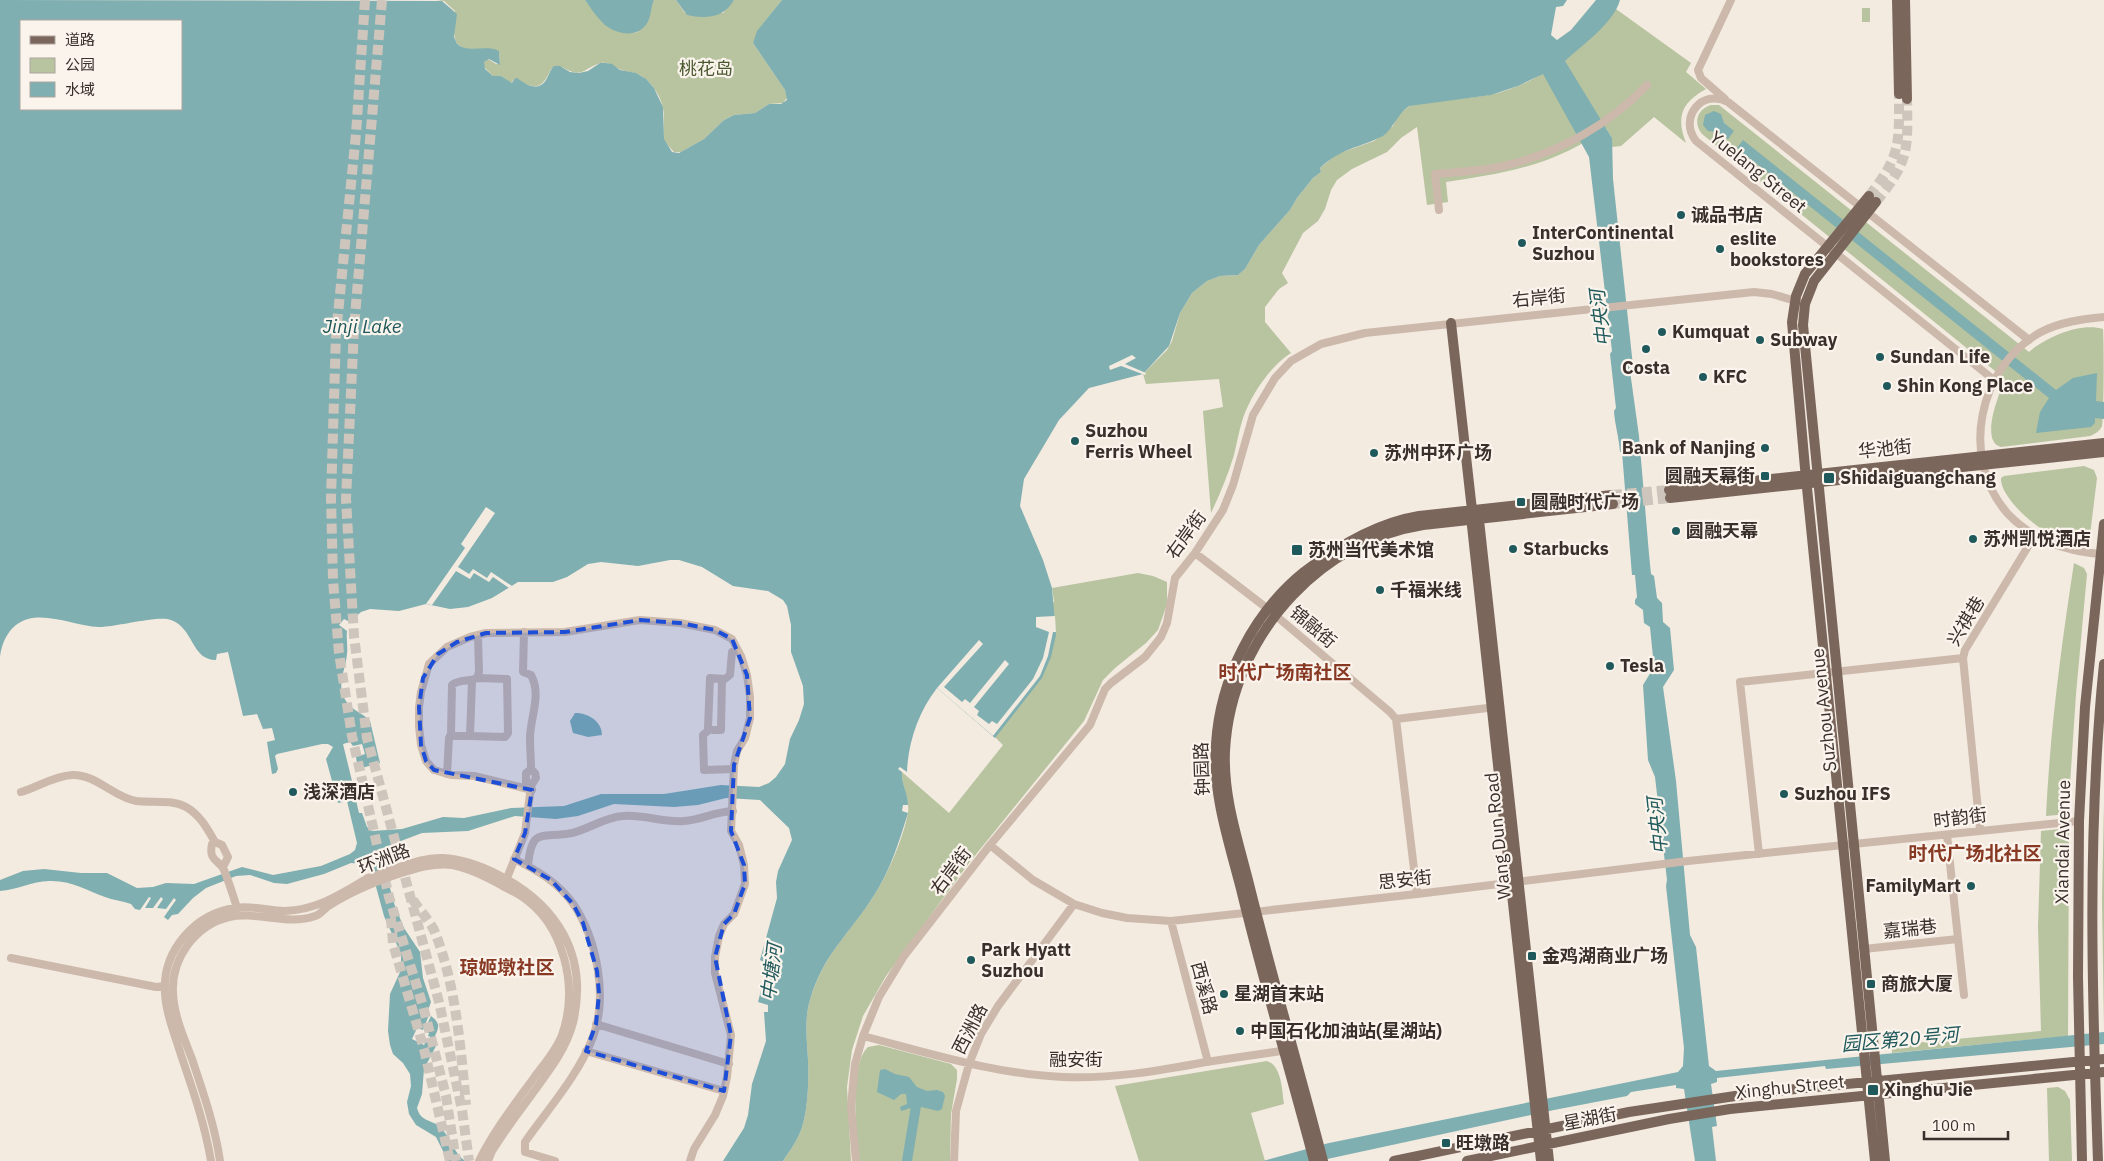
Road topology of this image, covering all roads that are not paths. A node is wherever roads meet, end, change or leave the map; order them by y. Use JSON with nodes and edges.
{"nodes":[{"id":1,"x":1731,"y":0,"type":"edge"},
{"id":2,"x":1897,"y":0,"type":"edge"},
{"id":3,"x":1905,"y":0,"type":"edge"},
{"id":4,"x":1708,"y":84,"type":"junction"},
{"id":5,"x":1647,"y":85,"type":"dead end"},
{"id":6,"x":1728,"y":102,"type":"junction"},
{"id":7,"x":1700,"y":103,"type":"junction"},
{"id":8,"x":1872,"y":199,"type":"tunnel mouth"},
{"id":9,"x":1439,"y":210,"type":"dead end"},
{"id":10,"x":1860,"y":214,"type":"junction"},
{"id":11,"x":1831,"y":250,"type":"junction"},
{"id":12,"x":1800,"y":302,"type":"junction"},
{"id":13,"x":2104,"y":317,"type":"edge"},
{"id":14,"x":1450,"y":323,"type":"junction"},
{"id":15,"x":2028,"y":340,"type":"junction"},
{"id":16,"x":1994,"y":380,"type":"junction"},
{"id":17,"x":2104,"y":443,"type":"edge"},
{"id":18,"x":2104,"y":452,"type":"edge"},
{"id":19,"x":1984,"y":460,"type":"junction"},
{"id":20,"x":1818,"y":478,"type":"junction"},
{"id":21,"x":1806,"y":479,"type":"junction"},
{"id":22,"x":1669,"y":494,"type":"tunnel mouth"},
{"id":23,"x":1612,"y":500,"type":"tunnel mouth"},
{"id":24,"x":1474,"y":517,"type":"junction"},
{"id":25,"x":2104,"y":524,"type":"edge"},
{"id":26,"x":2035,"y":535,"type":"junction"},
{"id":27,"x":1195,"y":553,"type":"junction"},
{"id":28,"x":2100,"y":554,"type":"junction"},
{"id":29,"x":1271,"y":612,"type":"junction"},
{"id":30,"x":524,"y":632,"type":"junction"},
{"id":31,"x":478,"y":635,"type":"junction"},
{"id":32,"x":737,"y":649,"type":"junction"},
{"id":33,"x":1963,"y":658,"type":"junction"},
{"id":34,"x":2104,"y":664,"type":"edge"},
{"id":35,"x":1832,"y":673,"type":"junction"},
{"id":36,"x":474,"y":679,"type":"junction"},
{"id":37,"x":722,"y":679,"type":"junction"},
{"id":38,"x":1496,"y":707,"type":"junction"},
{"id":39,"x":1396,"y":719,"type":"junction"},
{"id":40,"x":710,"y":729,"type":"junction"},
{"id":41,"x":450,"y":736,"type":"junction"},
{"id":42,"x":470,"y":736,"type":"junction"},
{"id":43,"x":734,"y":769,"type":"junction"},
{"id":44,"x":447,"y":774,"type":"junction"},
{"id":45,"x":532,"y":788,"type":"junction"},
{"id":46,"x":21,"y":792,"type":"dead end"},
{"id":47,"x":732,"y":811,"type":"junction"},
{"id":48,"x":2079,"y":821,"type":"junction"},
{"id":49,"x":1980,"y":830,"type":"junction"},
{"id":50,"x":1947,"y":834,"type":"junction"},
{"id":51,"x":215,"y":842,"type":"junction"},
{"id":52,"x":990,"y":845,"type":"junction"},
{"id":53,"x":1849,"y":845,"type":"junction"},
{"id":54,"x":1759,"y":854,"type":"junction"},
{"id":55,"x":514,"y":859,"type":"junction"},
{"id":56,"x":528,"y":865,"type":"junction"},
{"id":57,"x":223,"y":868,"type":"junction"},
{"id":58,"x":1515,"y":882,"type":"junction"},
{"id":59,"x":505,"y":883,"type":"junction"},
{"id":60,"x":1417,"y":894,"type":"junction"},
{"id":61,"x":327,"y":904,"type":"junction"},
{"id":62,"x":1074,"y":904,"type":"junction"},
{"id":63,"x":237,"y":908,"type":"junction"},
{"id":64,"x":1251,"y":912,"type":"junction"},
{"id":65,"x":1171,"y":921,"type":"junction"},
{"id":66,"x":1958,"y":939,"type":"junction"},
{"id":67,"x":1864,"y":949,"type":"junction"},
{"id":68,"x":11,"y":958,"type":"dead end"},
{"id":69,"x":165,"y":986,"type":"junction"},
{"id":70,"x":1964,"y":995,"type":"dead end"},
{"id":71,"x":596,"y":1024,"type":"junction"},
{"id":72,"x":863,"y":1036,"type":"junction"},
{"id":73,"x":1288,"y":1050,"type":"junction"},
{"id":74,"x":586,"y":1051,"type":"junction"},
{"id":75,"x":1869,"y":1053,"type":"junction"},
{"id":76,"x":2100,"y":1059,"type":"edge"},
{"id":77,"x":2081,"y":1060,"type":"junction"},
{"id":78,"x":1208,"y":1062,"type":"junction"},
{"id":79,"x":729,"y":1064,"type":"junction"},
{"id":80,"x":969,"y":1064,"type":"junction"},
{"id":81,"x":2100,"y":1073,"type":"edge"},
{"id":82,"x":2080,"y":1075,"type":"junction"},
{"id":83,"x":1872,"y":1081,"type":"junction"},
{"id":84,"x":724,"y":1091,"type":"junction"},
{"id":85,"x":1873,"y":1095,"type":"junction"},
{"id":86,"x":1719,"y":1111,"type":"joint"},
{"id":87,"x":1541,"y":1130,"type":"junction"},
{"id":88,"x":1314,"y":1144,"type":"junction"},
{"id":89,"x":1543,"y":1145,"type":"junction"},
{"id":90,"x":211,"y":1161,"type":"edge"},
{"id":91,"x":220,"y":1161,"type":"edge"},
{"id":92,"x":479,"y":1161,"type":"edge"},
{"id":93,"x":488,"y":1161,"type":"edge"},
{"id":94,"x":555,"y":1161,"type":"edge"},
{"id":95,"x":690,"y":1161,"type":"edge"},
{"id":96,"x":856,"y":1161,"type":"edge"},
{"id":97,"x":954,"y":1161,"type":"edge"},
{"id":98,"x":1314,"y":1161,"type":"edge"},
{"id":99,"x":1323,"y":1161,"type":"edge"},
{"id":100,"x":1394,"y":1161,"type":"edge"},
{"id":101,"x":1467,"y":1161,"type":"edge"},
{"id":102,"x":1541,"y":1161,"type":"edge"},
{"id":103,"x":1549,"y":1161,"type":"edge"},
{"id":104,"x":1875,"y":1161,"type":"edge"},
{"id":105,"x":1886,"y":1161,"type":"edge"},
{"id":106,"x":2082,"y":1161,"type":"edge"},
{"id":107,"x":2098,"y":1161,"type":"edge"}],
"edges":[{"from":1,"to":4,"type":"street"},
{"from":2,"to":3,"type":"main road"},
{"from":4,"to":6,"type":"street","name":"Yuelang Street"},
{"from":4,"to":7,"type":"street","name":"Yuelang Street"},
{"from":5,"to":9,"type":"street"},
{"from":6,"to":7,"type":"street"},
{"from":6,"to":10,"type":"street","name":"Yuelang Street"},
{"from":7,"to":11,"type":"street","name":"Yuelang Street"},
{"from":8,"to":10,"type":"main road"},
{"from":10,"to":11,"type":"main road"},
{"from":10,"to":15,"type":"street","name":"Yuelang Street"},
{"from":11,"to":12,"type":"main road"},
{"from":11,"to":16,"type":"street","name":"Yuelang Street"},
{"from":12,"to":14,"type":"street","name":"右岸街"},
{"from":12,"to":20,"type":"main road","name":"Suzhou Avenue"},
{"from":12,"to":21,"type":"main road","name":"Suzhou Avenue"},
{"from":13,"to":15,"type":"street"},
{"from":14,"to":24,"type":"main road","name":"Wang Dun Road"},
{"from":14,"to":27,"type":"street","name":"右岸街"},
{"from":15,"to":16,"type":"street"},
{"from":16,"to":19,"type":"street"},
{"from":17,"to":19,"type":"main road","name":"华池街"},
{"from":18,"to":19,"type":"main road","name":"华池街"},
{"from":19,"to":20,"type":"main road","name":"华池街"},
{"from":19,"to":26,"type":"street"},
{"from":20,"to":21,"type":"main road","name":"华池街"},
{"from":20,"to":35,"type":"main road","name":"Suzhou Avenue"},
{"from":21,"to":22,"type":"main road","name":"华池街"},
{"from":21,"to":35,"type":"main road","name":"Suzhou Avenue"},
{"from":23,"to":24,"type":"main road"},
{"from":24,"to":29,"type":"main road","name":"钟园路"},
{"from":24,"to":38,"type":"main road","name":"Wang Dun Road"},
{"from":25,"to":28,"type":"main road","name":"Xiandai Avenue"},
{"from":26,"to":28,"type":"street"},
{"from":26,"to":33,"type":"street","name":"兴祺巷"},
{"from":27,"to":29,"type":"street","name":"锦融街"},
{"from":27,"to":52,"type":"street","name":"右岸街"},
{"from":28,"to":48,"type":"main road","name":"Xiandai Avenue"},
{"from":29,"to":39,"type":"street","name":"锦融街"},
{"from":29,"to":64,"type":"main road","name":"钟园路"},
{"from":30,"to":31,"type":"street"},
{"from":30,"to":32,"type":"street"},
{"from":30,"to":45,"type":"street"},
{"from":31,"to":36,"type":"street"},
{"from":31,"to":44,"type":"street"},
{"from":32,"to":37,"type":"street"},
{"from":32,"to":43,"type":"street"},
{"from":33,"to":35,"type":"street","name":"兴祺巷"},
{"from":33,"to":49,"type":"street"},
{"from":34,"to":76,"type":"main road","name":"Xiandai Avenue"},
{"from":35,"to":53,"type":"main road","name":"Suzhou Avenue"},
{"from":35,"to":54,"type":"street","name":"兴祺巷"},
{"from":36,"to":41,"type":"street"},
{"from":36,"to":42,"type":"street"},
{"from":36,"to":42,"type":"street"},
{"from":37,"to":40,"type":"street"},
{"from":37,"to":40,"type":"street"},
{"from":38,"to":39,"type":"street"},
{"from":38,"to":58,"type":"main road","name":"Wang Dun Road"},
{"from":39,"to":60,"type":"street"},
{"from":40,"to":43,"type":"street"},
{"from":41,"to":42,"type":"street"},
{"from":41,"to":44,"type":"street"},
{"from":43,"to":47,"type":"street"},
{"from":44,"to":45,"type":"street"},
{"from":45,"to":55,"type":"street"},
{"from":46,"to":51,"type":"street"},
{"from":47,"to":56,"type":"street"},
{"from":47,"to":79,"type":"street"},
{"from":48,"to":49,"type":"street","name":"时韵街"},
{"from":48,"to":77,"type":"main road","name":"Xiandai Avenue"},
{"from":49,"to":50,"type":"street","name":"时韵街"},
{"from":50,"to":53,"type":"street","name":"时韵街"},
{"from":50,"to":66,"type":"street"},
{"from":51,"to":57,"type":"street"},
{"from":51,"to":57,"type":"street"},
{"from":52,"to":62,"type":"street","name":"思安街"},
{"from":52,"to":72,"type":"street","name":"右岸街"},
{"from":53,"to":54,"type":"street","name":"思安街"},
{"from":53,"to":67,"type":"main road","name":"Suzhou Avenue"},
{"from":53,"to":75,"type":"main road","name":"Suzhou Avenue"},
{"from":54,"to":58,"type":"street","name":"思安街"},
{"from":55,"to":56,"type":"street"},
{"from":55,"to":59,"type":"street"},
{"from":56,"to":71,"type":"street"},
{"from":57,"to":63,"type":"street"},
{"from":58,"to":60,"type":"street","name":"思安街"},
{"from":58,"to":87,"type":"main road","name":"Wang Dun Road"},
{"from":59,"to":61,"type":"street","name":"环洲路","bridge":true},
{"from":59,"to":92,"type":"street","name":"环洲路"},
{"from":59,"to":93,"type":"street","name":"环洲路"},
{"from":60,"to":64,"type":"street","name":"思安街"},
{"from":61,"to":63,"type":"street","name":"环洲路"},
{"from":61,"to":91,"type":"street","name":"环洲路"},
{"from":62,"to":65,"type":"street","name":"思安街"},
{"from":62,"to":80,"type":"street","name":"西洲路"},
{"from":63,"to":69,"type":"street","name":"环洲路"},
{"from":64,"to":65,"type":"street","name":"思安街"},
{"from":64,"to":73,"type":"main road","name":"钟园路"},
{"from":65,"to":78,"type":"street","name":"西溪路"},
{"from":66,"to":67,"type":"street","name":"嘉瑞巷"},
{"from":66,"to":70,"type":"street"},
{"from":67,"to":75,"type":"main road","name":"Suzhou Avenue"},
{"from":68,"to":69,"type":"street"},
{"from":69,"to":90,"type":"street","name":"环洲路"},
{"from":71,"to":74,"type":"street"},
{"from":71,"to":79,"type":"street"},
{"from":72,"to":80,"type":"street","name":"融安街"},
{"from":72,"to":96,"type":"street","name":"右岸街"},
{"from":73,"to":78,"type":"street","name":"融安街"},
{"from":73,"to":88,"type":"main road","name":"钟园路"},
{"from":74,"to":84,"type":"street"},
{"from":74,"to":94,"type":"street"},
{"from":75,"to":83,"type":"main road","name":"Suzhou Avenue"},
{"from":76,"to":77,"type":"main road","name":"Xinghu Street"},
{"from":76,"to":81,"type":"main road","name":"Xiandai Avenue"},
{"from":77,"to":82,"type":"main road","name":"Xiandai Avenue"},
{"from":77,"to":83,"type":"main road","name":"Xinghu Street"},
{"from":78,"to":80,"type":"street","name":"融安街"},
{"from":79,"to":84,"type":"street"},
{"from":80,"to":97,"type":"street","name":"西洲路"},
{"from":81,"to":82,"type":"main road","name":"Xinghu Street"},
{"from":81,"to":107,"type":"main road","name":"Xiandai Avenue"},
{"from":82,"to":85,"type":"main road","name":"Xinghu Street"},
{"from":82,"to":106,"type":"main road","name":"Xiandai Avenue"},
{"from":83,"to":85,"type":"main road","name":"Suzhou Avenue"},
{"from":83,"to":87,"type":"main road","name":"Xinghu Street"},
{"from":84,"to":95,"type":"street"},
{"from":85,"to":86,"type":"main road","name":"Xinghu Street"},
{"from":85,"to":104,"type":"main road","name":"Suzhou Avenue"},
{"from":85,"to":105,"type":"main road","name":"Suzhou Avenue"},
{"from":86,"to":89,"type":"main road","name":"星湖街"},
{"from":87,"to":89,"type":"main road","name":"Wang Dun Road"},
{"from":87,"to":100,"type":"main road"},
{"from":88,"to":98,"type":"main road","name":"钟园路"},
{"from":88,"to":99,"type":"main road","name":"钟园路"},
{"from":89,"to":101,"type":"main road","name":"星湖街"},
{"from":89,"to":102,"type":"main road","name":"Wang Dun Road"},
{"from":89,"to":103,"type":"main road","name":"Wang Dun Road"}]}
